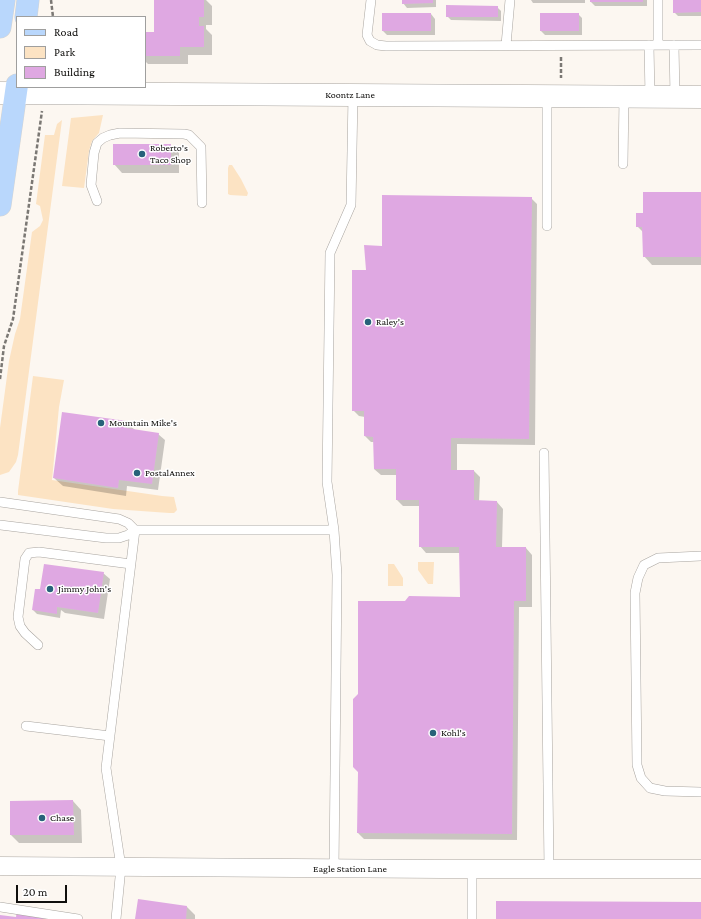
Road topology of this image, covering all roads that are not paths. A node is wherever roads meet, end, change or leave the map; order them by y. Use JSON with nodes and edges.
{"nodes":[{"id":1,"x":4,"y":0,"type":"edge"},
{"id":2,"x":28,"y":0,"type":"edge"},
{"id":3,"x":371,"y":0,"type":"edge"},
{"id":4,"x":510,"y":0,"type":"edge"},
{"id":5,"x":658,"y":0,"type":"edge"},
{"id":6,"x":26,"y":16,"type":"edge"},
{"id":7,"x":0,"y":27,"type":"edge"},
{"id":8,"x":506,"y":45,"type":"junction"},
{"id":9,"x":653,"y":45,"type":"junction"},
{"id":10,"x":674,"y":45,"type":"junction"},
{"id":11,"x":701,"y":45,"type":"edge"},
{"id":12,"x":11,"y":90,"type":"edge"},
{"id":13,"x":353,"y":95,"type":"junction"},
{"id":14,"x":547,"y":96,"type":"junction"},
{"id":15,"x":624,"y":97,"type":"junction"},
{"id":16,"x":650,"y":97,"type":"junction"},
{"id":17,"x":675,"y":97,"type":"junction"},
{"id":18,"x":701,"y":97,"type":"edge"},
{"id":19,"x":623,"y":164,"type":"dead end"},
{"id":20,"x":97,"y":201,"type":"dead end"},
{"id":21,"x":202,"y":202,"type":"dead end"},
{"id":22,"x":0,"y":205,"type":"edge"},
{"id":23,"x":547,"y":226,"type":"dead end"},
{"id":24,"x":544,"y":453,"type":"dead end"},
{"id":25,"x":0,"y":502,"type":"edge"},
{"id":26,"x":0,"y":525,"type":"edge"},
{"id":27,"x":135,"y":530,"type":"junction"},
{"id":28,"x":334,"y":530,"type":"junction"},
{"id":29,"x":701,"y":556,"type":"edge"},
{"id":30,"x":131,"y":564,"type":"junction"},
{"id":31,"x":38,"y":645,"type":"dead end"},
{"id":32,"x":26,"y":726,"type":"dead end"},
{"id":33,"x":110,"y":736,"type":"junction"},
{"id":34,"x":701,"y":792,"type":"edge"},
{"id":35,"x":0,"y":866,"type":"edge"},
{"id":36,"x":121,"y":867,"type":"junction"},
{"id":37,"x":334,"y":869,"type":"junction"},
{"id":38,"x":472,"y":870,"type":"junction"},
{"id":39,"x":549,"y":870,"type":"junction"},
{"id":40,"x":701,"y":870,"type":"edge"},
{"id":41,"x":0,"y":908,"type":"edge"},
{"id":42,"x":78,"y":919,"type":"edge"},
{"id":43,"x":116,"y":919,"type":"edge"},
{"id":44,"x":472,"y":919,"type":"edge"}],
"edges":[{"from":1,"to":7,"type":"main road"},
{"from":2,"to":6,"type":"main road"},
{"from":3,"to":8,"type":"lane"},
{"from":4,"to":8,"type":"lane"},
{"from":5,"to":9,"type":"lane"},
{"from":8,"to":9,"type":"lane"},
{"from":9,"to":10,"type":"lane"},
{"from":9,"to":16,"type":"lane"},
{"from":10,"to":11,"type":"lane"},
{"from":10,"to":17,"type":"lane"},
{"from":12,"to":13,"type":"street","name":"Koontz Lane"},
{"from":12,"to":22,"type":"main road"},
{"from":13,"to":14,"type":"street","name":"Koontz Lane"},
{"from":13,"to":28,"type":"lane"},
{"from":14,"to":15,"type":"street","name":"Koontz Lane"},
{"from":14,"to":23,"type":"lane"},
{"from":15,"to":16,"type":"street","name":"Koontz Lane"},
{"from":15,"to":19,"type":"lane"},
{"from":16,"to":17,"type":"street","name":"Koontz Lane"},
{"from":17,"to":18,"type":"street","name":"Koontz Lane"},
{"from":20,"to":21,"type":"lane"},
{"from":24,"to":39,"type":"lane"},
{"from":25,"to":27,"type":"lane"},
{"from":26,"to":27,"type":"lane"},
{"from":27,"to":28,"type":"lane"},
{"from":27,"to":30,"type":"lane"},
{"from":28,"to":37,"type":"lane"},
{"from":29,"to":34,"type":"lane"},
{"from":30,"to":31,"type":"lane"},
{"from":30,"to":33,"type":"lane"},
{"from":32,"to":33,"type":"lane"},
{"from":33,"to":36,"type":"lane"},
{"from":35,"to":36,"type":"street","name":"Eagle Station Lane"},
{"from":36,"to":37,"type":"street","name":"Eagle Station Lane"},
{"from":36,"to":43,"type":"lane"},
{"from":37,"to":38,"type":"street","name":"Eagle Station Lane"},
{"from":38,"to":39,"type":"street","name":"Eagle Station Lane"},
{"from":38,"to":44,"type":"lane"},
{"from":39,"to":40,"type":"street","name":"Eagle Station Lane"},
{"from":41,"to":42,"type":"lane"}]}
